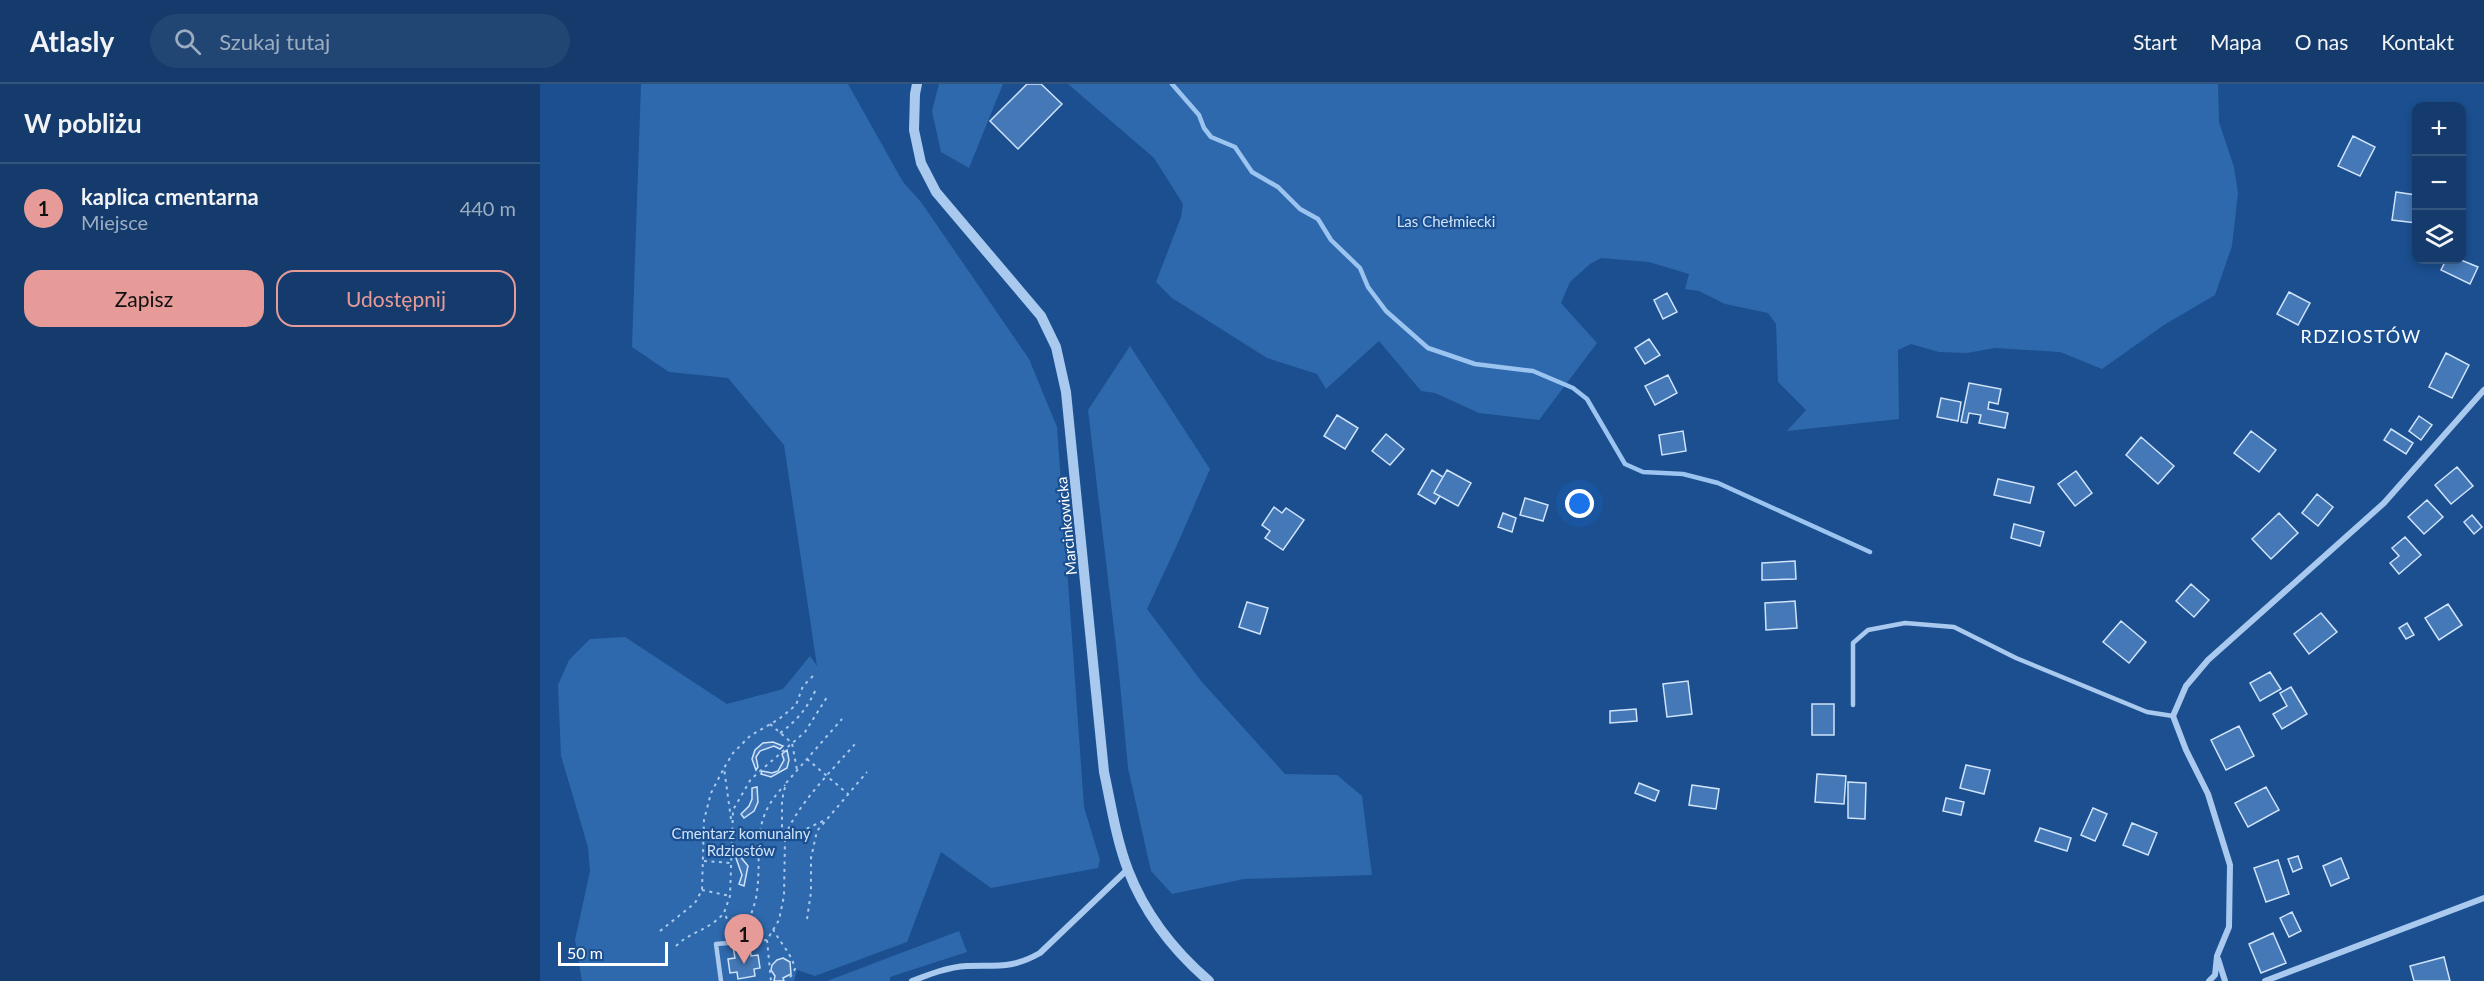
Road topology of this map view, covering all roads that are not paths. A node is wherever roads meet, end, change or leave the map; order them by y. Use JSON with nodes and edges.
{"nodes":[{"id":1,"x":917,"y":84,"type":"edge"},
{"id":2,"x":2484,"y":390,"type":"edge"},
{"id":3,"x":1853,"y":705,"type":"dead end"},
{"id":4,"x":2173,"y":716,"type":"junction"},
{"id":5,"x":1128,"y":869,"type":"junction"},
{"id":6,"x":2484,"y":897,"type":"edge"},
{"id":7,"x":740,"y":942,"type":"road end"},
{"id":8,"x":2217,"y":956,"type":"junction"},
{"id":9,"x":721,"y":981,"type":"edge"},
{"id":10,"x":912,"y":981,"type":"edge"},
{"id":11,"x":1209,"y":981,"type":"edge"},
{"id":12,"x":2209,"y":981,"type":"edge"},
{"id":13,"x":2225,"y":981,"type":"edge"},
{"id":14,"x":2265,"y":981,"type":"edge"}],
"edges":[{"from":1,"to":5,"type":"street","name":"Marcinkowicka"},
{"from":2,"to":4,"type":"street"},
{"from":3,"to":4,"type":"lane"},
{"from":4,"to":8,"type":"street"},
{"from":5,"to":10,"type":"street"},
{"from":5,"to":11,"type":"street","name":"Marcinkowicka"},
{"from":6,"to":14,"type":"street"},
{"from":7,"to":9,"type":"lane"},
{"from":8,"to":12,"type":"street"},
{"from":8,"to":13,"type":"street"}]}
